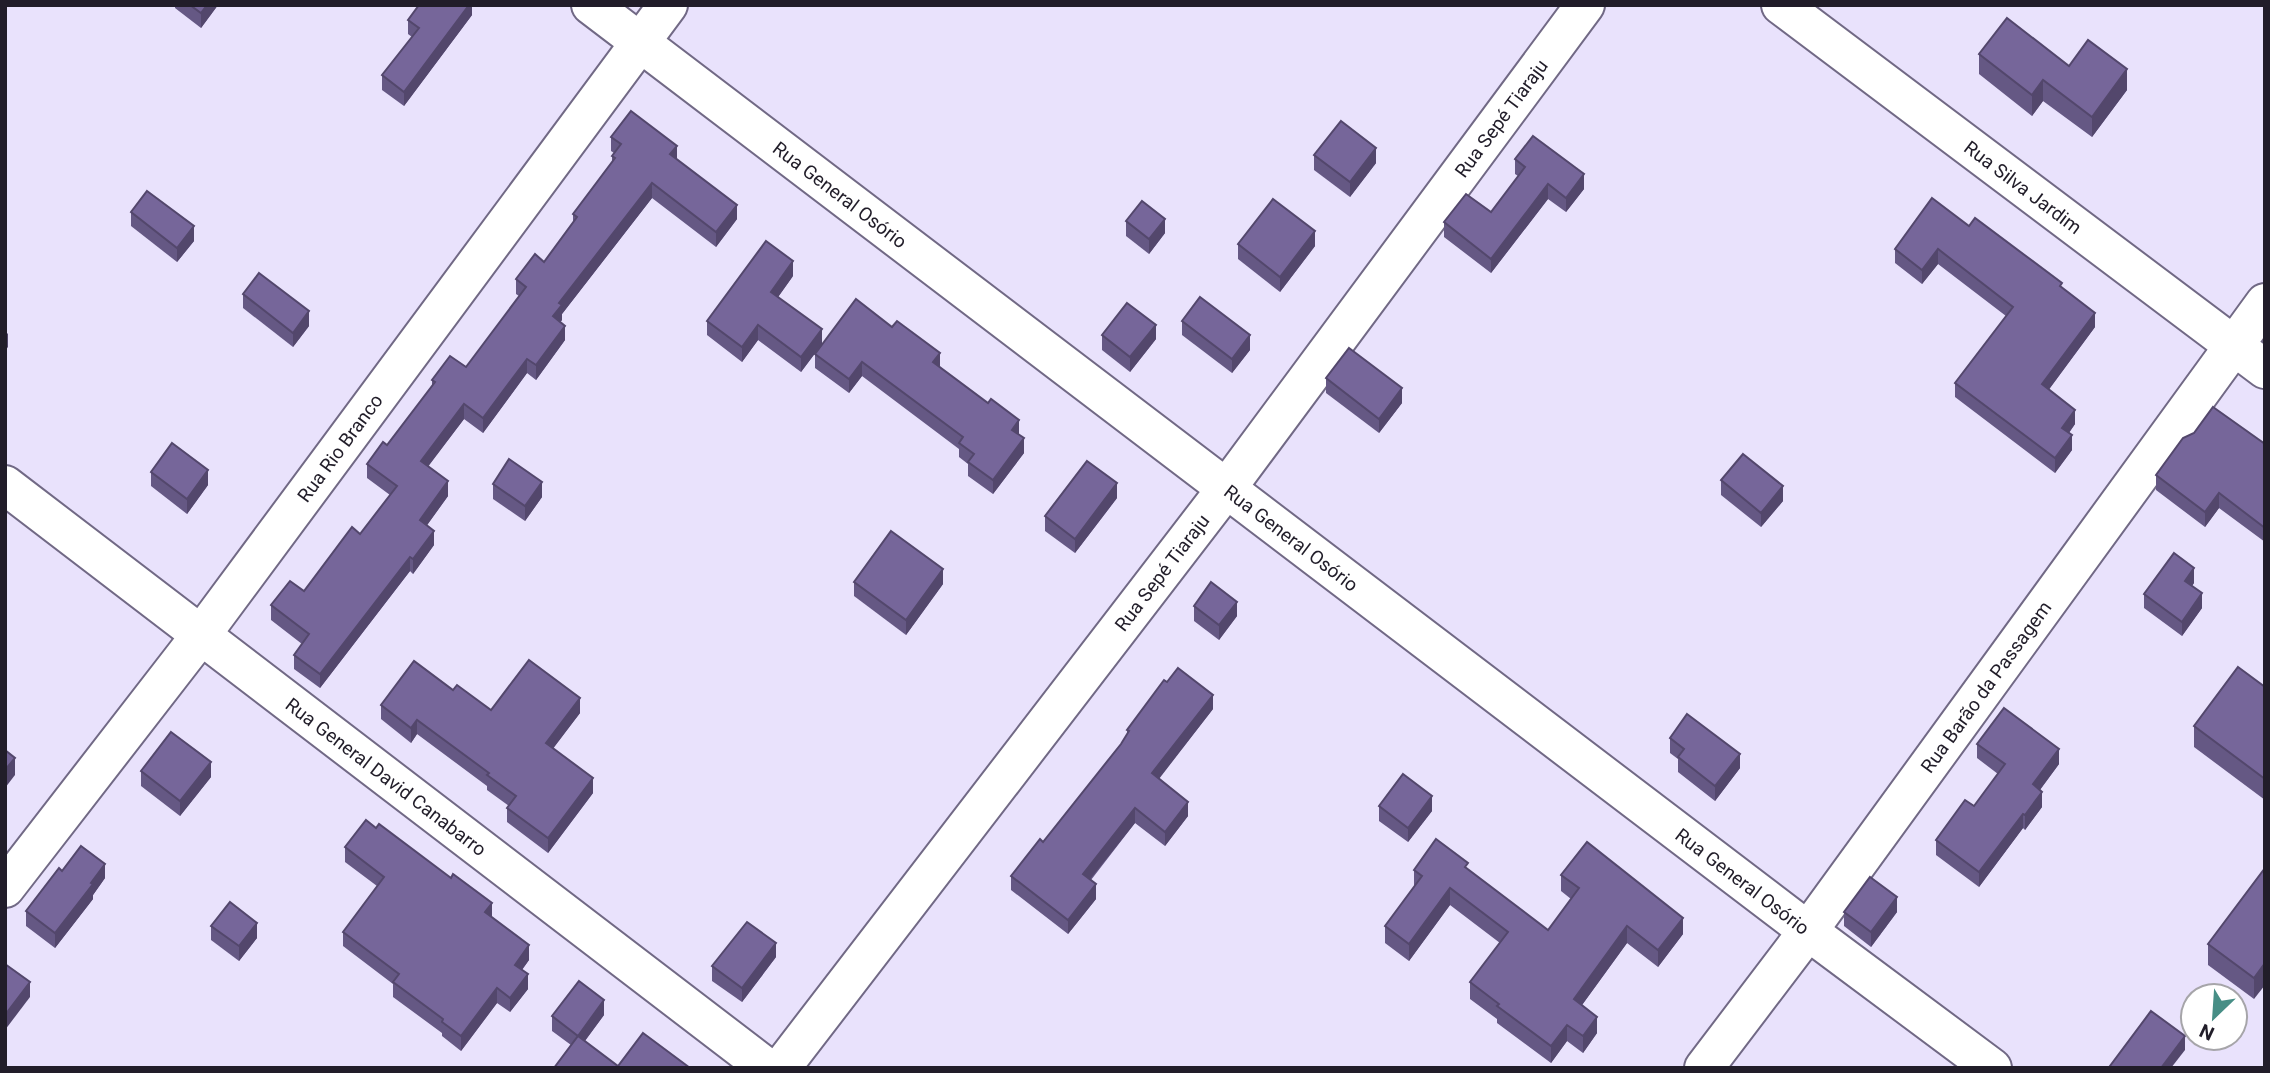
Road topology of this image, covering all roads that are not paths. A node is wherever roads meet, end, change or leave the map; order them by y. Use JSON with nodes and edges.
{"nodes":[{"id":1,"x":591,"y":5,"type":"edge"},
{"id":2,"x":668,"y":5,"type":"edge"},
{"id":3,"x":1585,"y":5,"type":"edge"},
{"id":4,"x":1781,"y":5,"type":"edge"},
{"id":5,"x":640,"y":42,"type":"junction"},
{"id":6,"x":2265,"y":303,"type":"edge"},
{"id":7,"x":2233,"y":346,"type":"junction"},
{"id":8,"x":2265,"y":369,"type":"edge"},
{"id":9,"x":5,"y":485,"type":"edge"},
{"id":10,"x":1226,"y":489,"type":"junction"},
{"id":11,"x":201,"y":635,"type":"junction"},
{"id":12,"x":5,"y":888,"type":"edge"},
{"id":13,"x":1808,"y":931,"type":"junction"},
{"id":14,"x":767,"y":1068,"type":"edge"},
{"id":15,"x":781,"y":1068,"type":"edge"},
{"id":16,"x":1704,"y":1068,"type":"edge"},
{"id":17,"x":1992,"y":1068,"type":"edge"}],
"edges":[{"from":1,"to":5,"type":"street","name":"Rua General Osório"},
{"from":2,"to":5,"type":"street","name":"Rua Rio Branco"},
{"from":3,"to":10,"type":"street","name":"Rua Sepé Tiaraju"},
{"from":4,"to":7,"type":"street","name":"Rua Silva Jardim"},
{"from":5,"to":10,"type":"street","name":"Rua General Osório"},
{"from":5,"to":11,"type":"street","name":"Rua Rio Branco"},
{"from":6,"to":7,"type":"street","name":"Rua Barão da Passagem"},
{"from":7,"to":8,"type":"street","name":"Rua Silva Jardim"},
{"from":7,"to":13,"type":"street","name":"Rua Barão da Passagem"},
{"from":9,"to":11,"type":"street","name":"Rua General David Canabarro"},
{"from":10,"to":13,"type":"street","name":"Rua General Osório"},
{"from":10,"to":15,"type":"street","name":"Rua Sepé Tiaraju"},
{"from":11,"to":12,"type":"street","name":"Rua Rio Branco"},
{"from":11,"to":14,"type":"street","name":"Rua General David Canabarro"},
{"from":13,"to":16,"type":"street","name":"Rua Barão da Passagem"},
{"from":13,"to":17,"type":"street","name":"Rua General Osório"}]}
